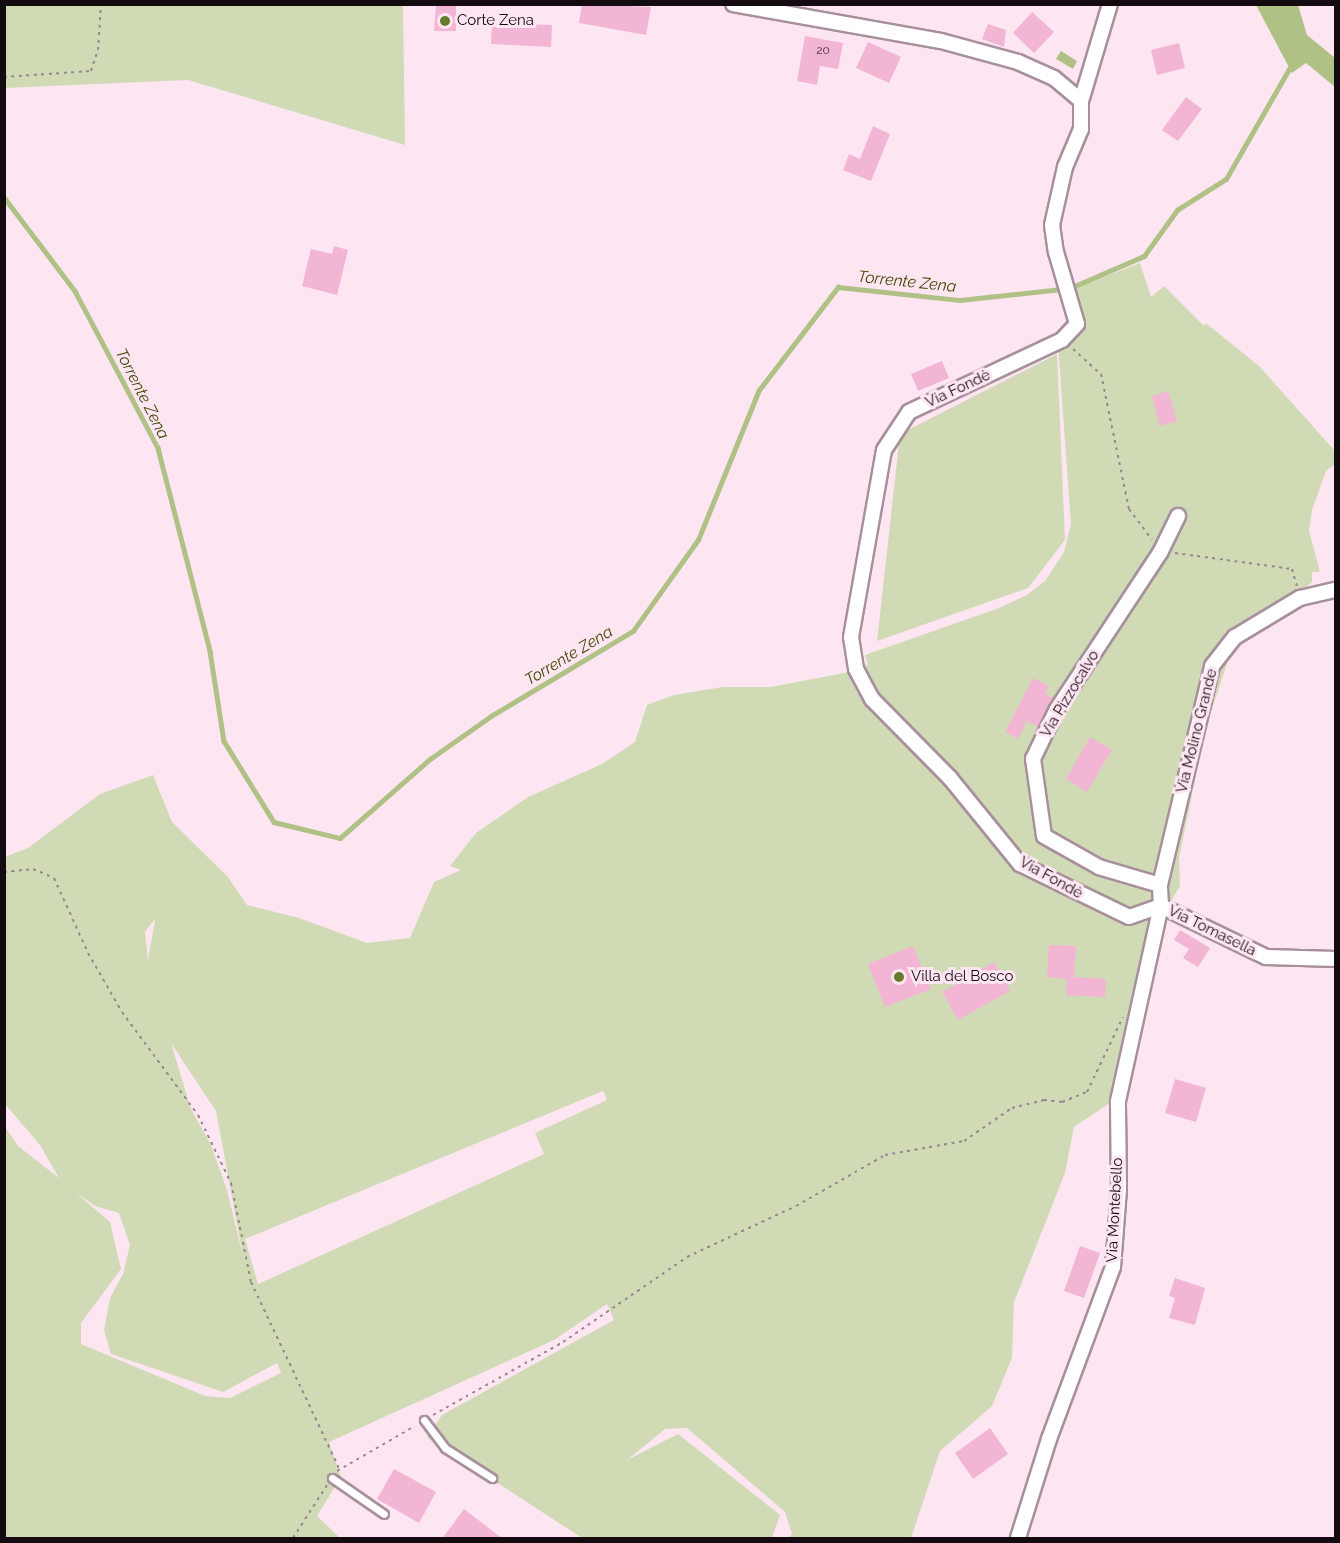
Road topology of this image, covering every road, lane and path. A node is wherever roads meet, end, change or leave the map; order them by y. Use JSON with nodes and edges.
{"nodes":[{"id":1,"x":101,"y":4,"type":"edge"},
{"id":2,"x":733,"y":4,"type":"edge"},
{"id":3,"x":1110,"y":4,"type":"edge"},
{"id":4,"x":4,"y":77,"type":"edge"},
{"id":5,"x":1081,"y":100,"type":"junction"},
{"id":6,"x":1062,"y":340,"type":"junction"},
{"id":7,"x":1178,"y":516,"type":"dead end"},
{"id":8,"x":1161,"y":551,"type":"junction"},
{"id":9,"x":1335,"y":590,"type":"edge"},
{"id":10,"x":1300,"y":598,"type":"junction"},
{"id":11,"x":4,"y":872,"type":"edge"},
{"id":12,"x":1160,"y":885,"type":"junction"},
{"id":13,"x":1161,"y":906,"type":"junction"},
{"id":14,"x":1335,"y":959,"type":"edge"},
{"id":15,"x":1140,"y":1005,"type":"junction"},
{"id":16,"x":424,"y":1420,"type":"junction"},
{"id":17,"x":339,"y":1468,"type":"junction"},
{"id":18,"x":332,"y":1478,"type":"junction"},
{"id":19,"x":492,"y":1478,"type":"dead end"},
{"id":20,"x":384,"y":1514,"type":"dead end"},
{"id":21,"x":293,"y":1539,"type":"edge"},
{"id":22,"x":1018,"y":1539,"type":"edge"}],
"edges":[{"from":1,"to":4,"type":"path"},
{"from":2,"to":5,"type":"street"},
{"from":3,"to":5,"type":"street"},
{"from":5,"to":6,"type":"street"},
{"from":6,"to":8,"type":"path"},
{"from":6,"to":13,"type":"street","name":"Via Fondè"},
{"from":7,"to":8,"type":"street","name":"Via Pizzocalvo"},
{"from":8,"to":10,"type":"path"},
{"from":8,"to":12,"type":"street","name":"Via Pizzocalvo"},
{"from":9,"to":10,"type":"street","name":"Via Molino Grande"},
{"from":10,"to":12,"type":"street","name":"Via Molino Grande"},
{"from":11,"to":17,"type":"path"},
{"from":12,"to":13,"type":"street","name":"Via Molino Grande"},
{"from":13,"to":14,"type":"street","name":"Via Tomasella"},
{"from":13,"to":15,"type":"street","name":"Via Montebello"},
{"from":15,"to":16,"type":"path"},
{"from":15,"to":22,"type":"street","name":"Via Montebello"},
{"from":16,"to":17,"type":"path"},
{"from":16,"to":19,"type":"lane"},
{"from":17,"to":18,"type":"path"},
{"from":18,"to":20,"type":"lane"},
{"from":18,"to":21,"type":"path"}]}
